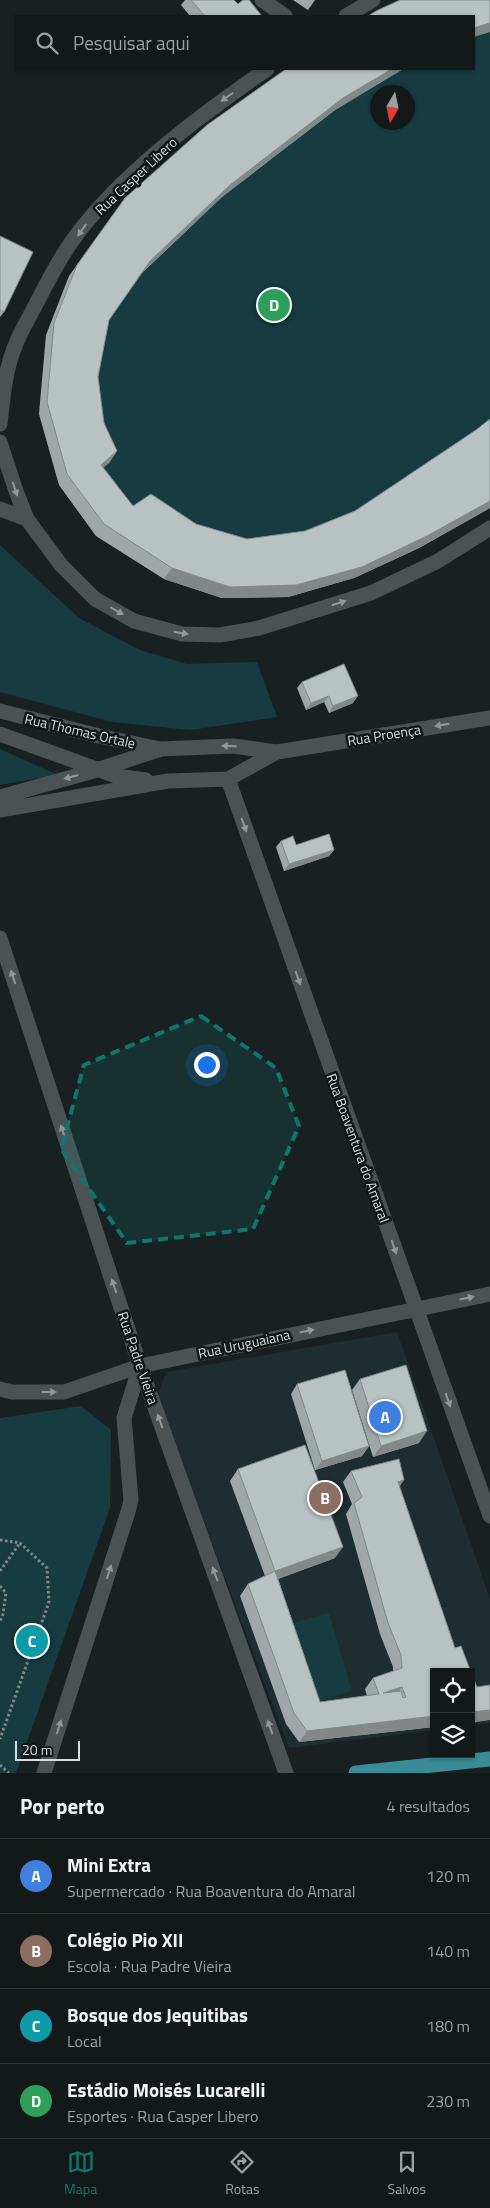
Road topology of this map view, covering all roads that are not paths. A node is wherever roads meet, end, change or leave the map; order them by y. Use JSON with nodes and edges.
{"nodes":[{"id":1,"x":262,"y":0,"type":"edge"},
{"id":2,"x":372,"y":0,"type":"edge"},
{"id":3,"x":284,"y":15,"type":"edge"},
{"id":4,"x":348,"y":15,"type":"edge"},
{"id":5,"x":266,"y":70,"type":"edge"},
{"id":6,"x":7,"y":344,"type":"edge"},
{"id":7,"x":0,"y":424,"type":"edge"},
{"id":8,"x":0,"y":442,"type":"edge"},
{"id":9,"x":0,"y":509,"type":"edge"},
{"id":10,"x":27,"y":519,"type":"junction"},
{"id":11,"x":490,"y":528,"type":"edge"},
{"id":12,"x":0,"y":711,"type":"edge"},
{"id":13,"x":490,"y":718,"type":"edge"},
{"id":14,"x":0,"y":734,"type":"edge"},
{"id":15,"x":161,"y":749,"type":"junction"},
{"id":16,"x":277,"y":752,"type":"junction"},
{"id":17,"x":97,"y":770,"type":"junction"},
{"id":18,"x":228,"y":779,"type":"junction"},
{"id":19,"x":168,"y":781,"type":"junction"},
{"id":20,"x":0,"y":796,"type":"edge"},
{"id":21,"x":0,"y":810,"type":"edge"},
{"id":22,"x":0,"y":938,"type":"edge"},
{"id":23,"x":490,"y":1294,"type":"edge"},
{"id":24,"x":415,"y":1308,"type":"junction"},
{"id":25,"x":140,"y":1366,"type":"junction"},
{"id":26,"x":0,"y":1390,"type":"edge"},
{"id":27,"x":490,"y":1516,"type":"edge"},
{"id":28,"x":490,"y":1759,"type":"edge"},
{"id":29,"x":44,"y":1773,"type":"edge"},
{"id":30,"x":286,"y":1773,"type":"edge"},
{"id":31,"x":356,"y":1773,"type":"edge"}],
"edges":[{"from":1,"to":3,"type":"street"},
{"from":2,"to":4,"type":"street"},
{"from":5,"to":6,"type":"street","name":"Rua Casper Libero","one_way":true},
{"from":6,"to":7,"type":"street","name":"Rua Casper Libero"},
{"from":8,"to":10,"type":"street","one_way":true},
{"from":9,"to":10,"type":"street"},
{"from":10,"to":11,"type":"street","one_way":true},
{"from":12,"to":15,"type":"street","name":"Rua Thomas Ortale"},
{"from":13,"to":16,"type":"street","name":"Rua Proença","one_way":true},
{"from":14,"to":17,"type":"street","name":"Rua Thomas Ortale"},
{"from":16,"to":15,"type":"street","name":"Rua Proença","one_way":true},
{"from":15,"to":17,"type":"street","name":"Rua Proença"},
{"from":16,"to":18,"type":"street","name":"Rua Proença"},
{"from":17,"to":19,"type":"street","name":"Rua Proença"},
{"from":17,"to":20,"type":"street","name":"Rua Proença","one_way":true},
{"from":18,"to":19,"type":"street","name":"Rua Proença"},
{"from":18,"to":24,"type":"street","name":"Rua Boaventura do Amaral","one_way":true},
{"from":19,"to":21,"type":"street","name":"Rua Proença"},
{"from":25,"to":22,"type":"street","name":"Rua Padre Vieira","one_way":true},
{"from":24,"to":23,"type":"street","name":"Rua Uruguaiana","one_way":true},
{"from":25,"to":24,"type":"street","name":"Rua Uruguaiana","one_way":true},
{"from":24,"to":27,"type":"street","name":"Rua Boaventura do Amaral","one_way":true},
{"from":26,"to":25,"type":"street","name":"Rua Uruguaiana","one_way":true},
{"from":29,"to":25,"type":"street","one_way":true},
{"from":30,"to":25,"type":"street","name":"Rua Padre Vieira","one_way":true},
{"from":28,"to":31,"type":"main road"}]}
